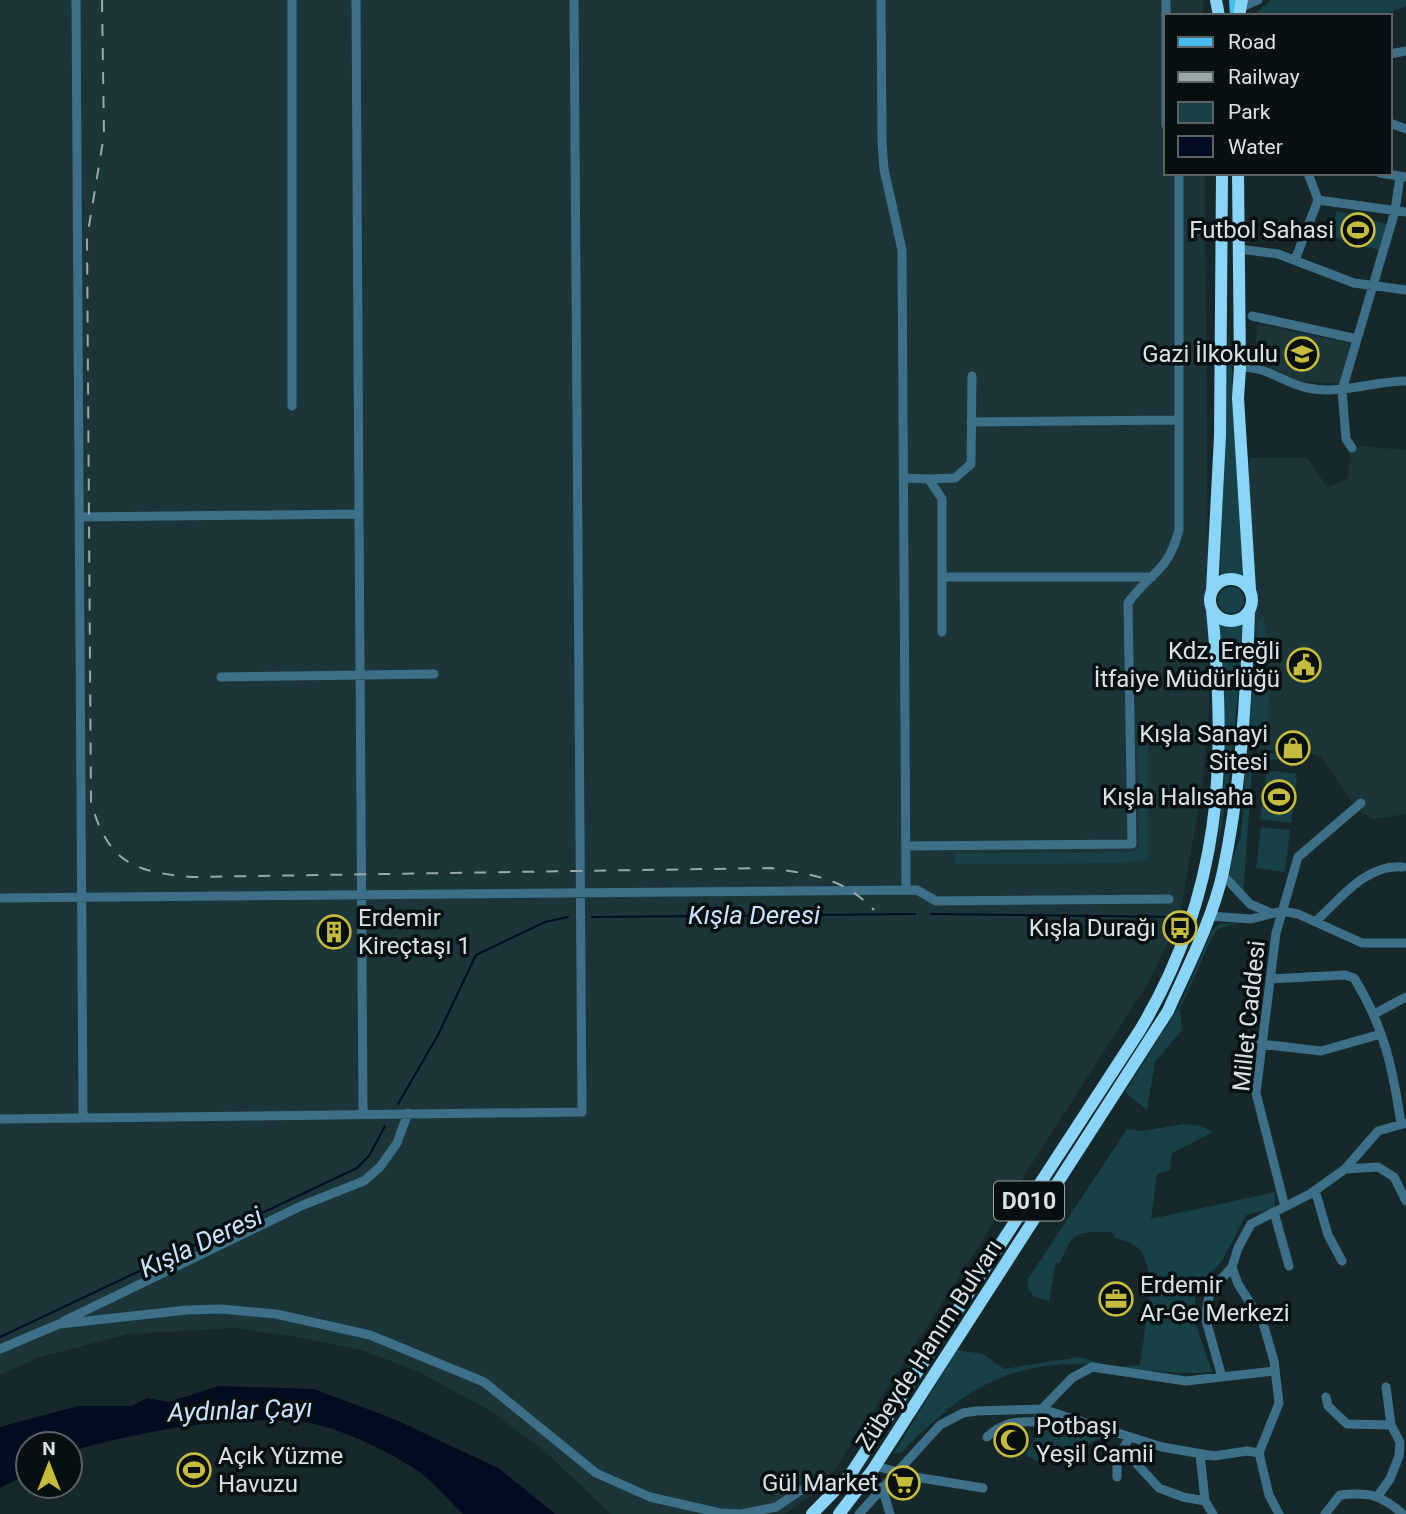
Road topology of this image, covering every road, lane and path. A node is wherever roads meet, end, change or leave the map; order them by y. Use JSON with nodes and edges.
{"nodes":[{"id":1,"x":76,"y":0,"type":"edge"},
{"id":2,"x":292,"y":0,"type":"edge"},
{"id":3,"x":356,"y":0,"type":"edge"},
{"id":4,"x":574,"y":0,"type":"edge"},
{"id":5,"x":881,"y":0,"type":"edge"},
{"id":6,"x":1258,"y":0,"type":"edge"},
{"id":7,"x":1239,"y":8,"type":"edge"},
{"id":8,"x":1179,"y":175,"type":"edge"},
{"id":9,"x":1222,"y":175,"type":"edge"},
{"id":10,"x":1238,"y":175,"type":"edge"},
{"id":11,"x":1309,"y":175,"type":"edge"},
{"id":12,"x":1403,"y":177,"type":"edge"},
{"id":13,"x":1318,"y":200,"type":"junction"},
{"id":14,"x":1395,"y":211,"type":"junction"},
{"id":15,"x":1406,"y":212,"type":"edge"},
{"id":16,"x":1239,"y":249,"type":"junction"},
{"id":17,"x":1295,"y":260,"type":"junction"},
{"id":18,"x":1372,"y":287,"type":"junction"},
{"id":19,"x":1406,"y":290,"type":"edge"},
{"id":20,"x":1252,"y":316,"type":"dead end"},
{"id":21,"x":1357,"y":339,"type":"junction"},
{"id":22,"x":1240,"y":368,"type":"junction"},
{"id":23,"x":972,"y":376,"type":"dead end"},
{"id":24,"x":1406,"y":381,"type":"edge"},
{"id":25,"x":1342,"y":390,"type":"junction"},
{"id":26,"x":292,"y":407,"type":"dead end"},
{"id":27,"x":1179,"y":420,"type":"junction"},
{"id":28,"x":971,"y":422,"type":"junction"},
{"id":29,"x":1352,"y":448,"type":"dead end"},
{"id":30,"x":905,"y":478,"type":"junction"},
{"id":31,"x":929,"y":478,"type":"junction"},
{"id":32,"x":359,"y":514,"type":"junction"},
{"id":33,"x":80,"y":517,"type":"junction"},
{"id":34,"x":943,"y":577,"type":"junction"},
{"id":35,"x":1152,"y":578,"type":"junction"},
{"id":36,"x":1250,"y":590,"type":"junction"},
{"id":37,"x":1212,"y":591,"type":"junction"},
{"id":38,"x":1212,"y":611,"type":"junction"},
{"id":39,"x":1249,"y":612,"type":"junction"},
{"id":40,"x":942,"y":632,"type":"dead end"},
{"id":41,"x":433,"y":674,"type":"dead end"},
{"id":42,"x":361,"y":676,"type":"junction"},
{"id":43,"x":221,"y":677,"type":"dead end"},
{"id":44,"x":1361,"y":803,"type":"dead end"},
{"id":45,"x":906,"y":846,"type":"junction"},
{"id":46,"x":1405,"y":870,"type":"edge"},
{"id":47,"x":1222,"y":874,"type":"junction"},
{"id":48,"x":906,"y":890,"type":"junction"},
{"id":49,"x":580,"y":893,"type":"junction"},
{"id":50,"x":363,"y":896,"type":"junction"},
{"id":51,"x":83,"y":897,"type":"junction"},
{"id":52,"x":0,"y":898,"type":"edge"},
{"id":53,"x":1169,"y":899,"type":"dead end"},
{"id":54,"x":1282,"y":911,"type":"junction"},
{"id":55,"x":1271,"y":913,"type":"junction"},
{"id":56,"x":1209,"y":916,"type":"junction"},
{"id":57,"x":1315,"y":922,"type":"junction"},
{"id":58,"x":1406,"y":943,"type":"edge"},
{"id":59,"x":1270,"y":979,"type":"junction"},
{"id":60,"x":1406,"y":997,"type":"edge"},
{"id":61,"x":1376,"y":1013,"type":"junction"},
{"id":62,"x":1381,"y":1034,"type":"junction"},
{"id":63,"x":1260,"y":1044,"type":"junction"},
{"id":64,"x":363,"y":1113,"type":"junction"},
{"id":65,"x":408,"y":1113,"type":"junction"},
{"id":66,"x":83,"y":1118,"type":"junction"},
{"id":67,"x":0,"y":1119,"type":"edge"},
{"id":68,"x":11,"y":1119,"type":"junction"},
{"id":69,"x":1404,"y":1124,"type":"edge"},
{"id":70,"x":0,"y":1127,"type":"edge"},
{"id":71,"x":1345,"y":1169,"type":"junction"},
{"id":72,"x":1315,"y":1190,"type":"junction"},
{"id":73,"x":1406,"y":1201,"type":"edge"},
{"id":74,"x":1285,"y":1207,"type":"junction"},
{"id":75,"x":1274,"y":1212,"type":"junction"},
{"id":76,"x":1342,"y":1261,"type":"dead end"},
{"id":77,"x":1289,"y":1266,"type":"dead end"},
{"id":78,"x":1232,"y":1267,"type":"junction"},
{"id":79,"x":59,"y":1324,"type":"junction"},
{"id":80,"x":0,"y":1349,"type":"edge"},
{"id":81,"x":1275,"y":1371,"type":"junction"},
{"id":82,"x":1223,"y":1377,"type":"junction"},
{"id":83,"x":1386,"y":1387,"type":"dead end"},
{"id":84,"x":1326,"y":1397,"type":"dead end"},
{"id":85,"x":1042,"y":1409,"type":"junction"},
{"id":86,"x":1391,"y":1425,"type":"junction"},
{"id":87,"x":987,"y":1437,"type":"dead end"},
{"id":88,"x":1129,"y":1437,"type":"junction"},
{"id":89,"x":1123,"y":1448,"type":"junction"},
{"id":90,"x":1259,"y":1453,"type":"junction"},
{"id":91,"x":1200,"y":1454,"type":"junction"},
{"id":92,"x":875,"y":1466,"type":"junction"},
{"id":93,"x":898,"y":1472,"type":"junction"},
{"id":94,"x":1117,"y":1477,"type":"dead end"},
{"id":95,"x":882,"y":1488,"type":"junction"},
{"id":96,"x":982,"y":1488,"type":"dead end"},
{"id":97,"x":801,"y":1490,"type":"dead end"},
{"id":98,"x":1377,"y":1497,"type":"junction"},
{"id":99,"x":828,"y":1500,"type":"junction"},
{"id":100,"x":1205,"y":1501,"type":"junction"},
{"id":101,"x":812,"y":1514,"type":"edge"},
{"id":102,"x":838,"y":1514,"type":"edge"},
{"id":103,"x":859,"y":1514,"type":"edge"},
{"id":104,"x":890,"y":1514,"type":"edge"},
{"id":105,"x":1213,"y":1514,"type":"edge"},
{"id":106,"x":1279,"y":1514,"type":"edge"},
{"id":107,"x":1325,"y":1514,"type":"edge"},
{"id":108,"x":1403,"y":1514,"type":"edge"}],
"edges":[{"from":1,"to":33,"type":"street"},
{"from":2,"to":26,"type":"street"},
{"from":3,"to":32,"type":"street"},
{"from":4,"to":49,"type":"street"},
{"from":5,"to":30,"type":"street"},
{"from":6,"to":7,"type":"street"},
{"from":8,"to":27,"type":"street"},
{"from":9,"to":37,"type":"highway","name":"Zübeyde Hanım Bulvarı","number":"D010"},
{"from":10,"to":16,"type":"highway","name":"Zübeyde Hanım Bulvarı","number":"D010"},
{"from":11,"to":13,"type":"street"},
{"from":12,"to":14,"type":"street"},
{"from":13,"to":14,"type":"street"},
{"from":13,"to":17,"type":"street"},
{"from":14,"to":15,"type":"street"},
{"from":14,"to":18,"type":"street"},
{"from":16,"to":17,"type":"street"},
{"from":16,"to":22,"type":"highway","name":"Zübeyde Hanım Bulvarı","number":"D010"},
{"from":17,"to":18,"type":"street"},
{"from":18,"to":19,"type":"street"},
{"from":18,"to":21,"type":"street"},
{"from":20,"to":21,"type":"street"},
{"from":21,"to":25,"type":"street"},
{"from":22,"to":25,"type":"street"},
{"from":22,"to":36,"type":"highway","name":"Zübeyde Hanım Bulvarı","number":"D010"},
{"from":23,"to":28,"type":"street"},
{"from":24,"to":25,"type":"street"},
{"from":25,"to":29,"type":"street"},
{"from":27,"to":28,"type":"street"},
{"from":27,"to":35,"type":"street"},
{"from":28,"to":31,"type":"street"},
{"from":30,"to":31,"type":"street"},
{"from":30,"to":45,"type":"street"},
{"from":31,"to":34,"type":"street"},
{"from":32,"to":33,"type":"street"},
{"from":32,"to":42,"type":"street"},
{"from":33,"to":51,"type":"street"},
{"from":34,"to":35,"type":"street"},
{"from":34,"to":40,"type":"street"},
{"from":35,"to":45,"type":"street"},
{"from":36,"to":37,"type":"highway"},
{"from":36,"to":39,"type":"highway","name":"Zübeyde Hanım Bulvarı","number":"D010"},
{"from":37,"to":38,"type":"highway","name":"Zübeyde Hanım Bulvarı","number":"D010"},
{"from":38,"to":39,"type":"highway"},
{"from":38,"to":99,"type":"highway","name":"Zübeyde Hanım Bulvarı","number":"D010"},
{"from":39,"to":47,"type":"highway","name":"Zübeyde Hanım Bulvarı","number":"D010"},
{"from":41,"to":42,"type":"street"},
{"from":42,"to":43,"type":"street"},
{"from":42,"to":50,"type":"street"},
{"from":44,"to":54,"type":"street","name":"Millet Caddesi"},
{"from":45,"to":48,"type":"street"},
{"from":46,"to":57,"type":"street"},
{"from":47,"to":55,"type":"street"},
{"from":47,"to":56,"type":"highway","name":"Zübeyde Hanım Bulvarı","number":"D010"},
{"from":48,"to":49,"type":"street"},
{"from":48,"to":53,"type":"street"},
{"from":49,"to":50,"type":"street"},
{"from":49,"to":65,"type":"street"},
{"from":50,"to":51,"type":"street"},
{"from":50,"to":64,"type":"street"},
{"from":51,"to":52,"type":"street"},
{"from":51,"to":66,"type":"street"},
{"from":54,"to":55,"type":"street"},
{"from":54,"to":57,"type":"street"},
{"from":54,"to":59,"type":"street","name":"Millet Caddesi"},
{"from":55,"to":56,"type":"street"},
{"from":56,"to":92,"type":"highway","name":"Zübeyde Hanım Bulvarı","number":"D010"},
{"from":57,"to":58,"type":"street"},
{"from":59,"to":61,"type":"street"},
{"from":59,"to":63,"type":"street","name":"Millet Caddesi"},
{"from":60,"to":61,"type":"street"},
{"from":61,"to":62,"type":"street"},
{"from":62,"to":63,"type":"street"},
{"from":62,"to":69,"type":"street"},
{"from":63,"to":74,"type":"street","name":"Millet Caddesi"},
{"from":64,"to":65,"type":"street"},
{"from":64,"to":66,"type":"street"},
{"from":65,"to":79,"type":"street"},
{"from":66,"to":68,"type":"street"},
{"from":67,"to":68,"type":"street"},
{"from":68,"to":70,"type":"street"},
{"from":69,"to":71,"type":"street"},
{"from":71,"to":72,"type":"street"},
{"from":71,"to":73,"type":"street"},
{"from":72,"to":74,"type":"street"},
{"from":72,"to":76,"type":"street"},
{"from":74,"to":75,"type":"street"},
{"from":75,"to":77,"type":"street"},
{"from":75,"to":78,"type":"street"},
{"from":78,"to":81,"type":"street"},
{"from":78,"to":82,"type":"street"},
{"from":79,"to":80,"type":"street"},
{"from":79,"to":97,"type":"street"},
{"from":81,"to":82,"type":"street"},
{"from":81,"to":90,"type":"street"},
{"from":82,"to":85,"type":"street"},
{"from":83,"to":86,"type":"street"},
{"from":84,"to":86,"type":"street"},
{"from":85,"to":87,"type":"street"},
{"from":85,"to":88,"type":"street"},
{"from":85,"to":93,"type":"street"},
{"from":86,"to":98,"type":"street"},
{"from":88,"to":89,"type":"street"},
{"from":88,"to":91,"type":"street"},
{"from":89,"to":94,"type":"street"},
{"from":89,"to":100,"type":"street"},
{"from":90,"to":91,"type":"street"},
{"from":90,"to":106,"type":"street"},
{"from":91,"to":100,"type":"street"},
{"from":92,"to":93,"type":"street"},
{"from":92,"to":102,"type":"highway","name":"Zübeyde Hanım Bulvarı","number":"D010"},
{"from":93,"to":95,"type":"street"},
{"from":93,"to":96,"type":"street"},
{"from":95,"to":103,"type":"street"},
{"from":95,"to":104,"type":"street"},
{"from":98,"to":107,"type":"street"},
{"from":98,"to":108,"type":"street"},
{"from":99,"to":101,"type":"highway","name":"Zübeyde Hanım Bulvarı","number":"D010"},
{"from":99,"to":102,"type":"highway","name":"Zübeyde Hanım Bulvarı"},
{"from":100,"to":105,"type":"street"}]}
